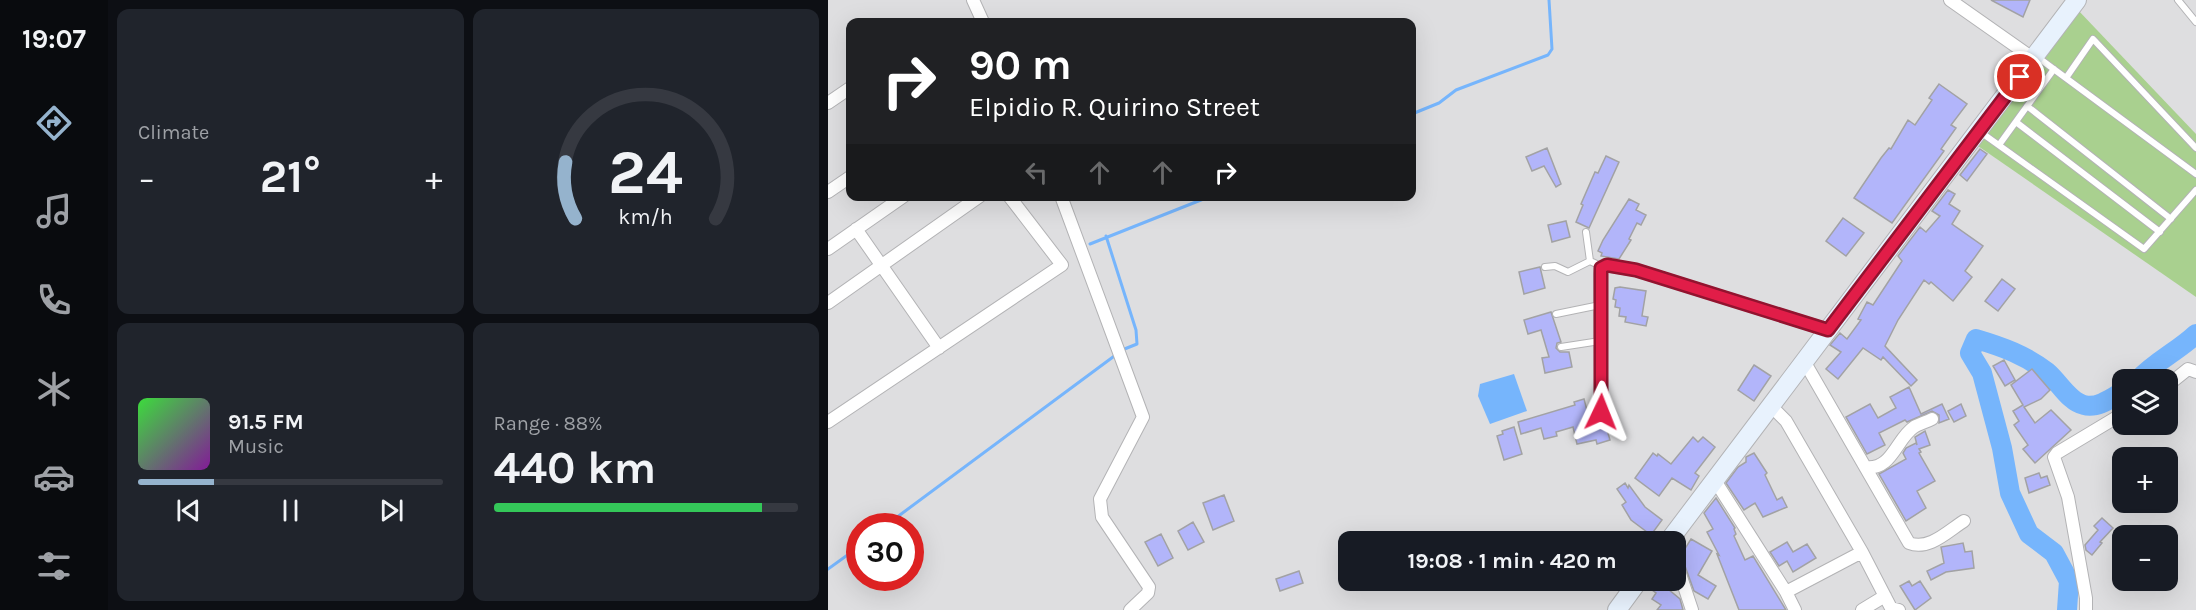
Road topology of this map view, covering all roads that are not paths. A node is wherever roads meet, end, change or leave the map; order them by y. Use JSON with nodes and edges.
{"nodes":[{"id":1,"x":973,"y":0,"type":"edge"},
{"id":2,"x":1950,"y":0,"type":"edge"},
{"id":3,"x":2077,"y":0,"type":"edge"},
{"id":4,"x":2178,"y":0,"type":"edge"},
{"id":5,"x":981,"y":18,"type":"edge"},
{"id":6,"x":2196,"y":22,"type":"edge"},
{"id":7,"x":2035,"y":57,"type":"junction"},
{"id":8,"x":2054,"y":69,"type":"junction"},
{"id":9,"x":2066,"y":78,"type":"junction"},
{"id":10,"x":846,"y":91,"type":"edge"},
{"id":11,"x":828,"y":103,"type":"edge"},
{"id":12,"x":2027,"y":106,"type":"junction"},
{"id":13,"x":2016,"y":122,"type":"junction"},
{"id":14,"x":1979,"y":131,"type":"junction"},
{"id":15,"x":1999,"y":145,"type":"junction"},
{"id":16,"x":2196,"y":148,"type":"edge"},
{"id":17,"x":2196,"y":174,"type":"edge"},
{"id":18,"x":846,"y":180,"type":"edge"},
{"id":19,"x":2196,"y":190,"type":"edge"},
{"id":20,"x":828,"y":192,"type":"edge"},
{"id":21,"x":897,"y":201,"type":"edge"},
{"id":22,"x":973,"y":201,"type":"edge"},
{"id":23,"x":1013,"y":201,"type":"edge"},
{"id":24,"x":1063,"y":201,"type":"edge"},
{"id":25,"x":2171,"y":219,"type":"junction"},
{"id":26,"x":856,"y":229,"type":"junction"},
{"id":27,"x":2160,"y":231,"type":"junction"},
{"id":28,"x":1586,"y":232,"type":"dead end"},
{"id":29,"x":828,"y":249,"type":"edge"},
{"id":30,"x":1590,"y":261,"type":"junction"},
{"id":31,"x":882,"y":265,"type":"junction"},
{"id":32,"x":1545,"y":267,"type":"dead end"},
{"id":33,"x":1603,"y":267,"type":"junction"},
{"id":34,"x":828,"y":303,"type":"edge"},
{"id":35,"x":1601,"y":305,"type":"junction"},
{"id":36,"x":1556,"y":314,"type":"dead end"},
{"id":37,"x":1828,"y":330,"type":"junction"},
{"id":38,"x":1601,"y":340,"type":"junction"},
{"id":39,"x":1561,"y":347,"type":"dead end"},
{"id":40,"x":939,"y":348,"type":"junction"},
{"id":41,"x":1804,"y":361,"type":"junction"},
{"id":42,"x":2196,"y":372,"type":"edge"},
{"id":43,"x":2178,"y":378,"type":"edge"},
{"id":44,"x":1770,"y":405,"type":"junction"},
{"id":45,"x":1601,"y":412,"type":"dead end"},
{"id":46,"x":1932,"y":419,"type":"dead end"},
{"id":47,"x":2112,"y":420,"type":"edge"},
{"id":48,"x":828,"y":422,"type":"edge"},
{"id":49,"x":1865,"y":467,"type":"junction"},
{"id":50,"x":1714,"y":479,"type":"junction"},
{"id":51,"x":1965,"y":521,"type":"dead end"},
{"id":52,"x":1676,"y":531,"type":"edge"},
{"id":53,"x":1862,"y":552,"type":"junction"},
{"id":54,"x":1631,"y":591,"type":"edge"},
{"id":55,"x":1686,"y":591,"type":"edge"},
{"id":56,"x":1786,"y":592,"type":"junction"},
{"id":57,"x":1885,"y":596,"type":"junction"},
{"id":58,"x":1130,"y":610,"type":"edge"},
{"id":59,"x":1617,"y":610,"type":"edge"},
{"id":60,"x":1692,"y":610,"type":"edge"},
{"id":61,"x":1795,"y":610,"type":"edge"},
{"id":62,"x":1862,"y":610,"type":"edge"},
{"id":63,"x":1899,"y":610,"type":"edge"},
{"id":64,"x":2086,"y":610,"type":"edge"}],
"edges":[{"from":1,"to":5,"type":"street"},
{"from":2,"to":7,"type":"street"},
{"from":3,"to":7,"type":"main road"},
{"from":4,"to":6,"type":"lane"},
{"from":7,"to":8,"type":"lane"},
{"from":7,"to":14,"type":"main road"},
{"from":8,"to":9,"type":"lane"},
{"from":8,"to":12,"type":"lane"},
{"from":9,"to":16,"type":"lane"},
{"from":9,"to":17,"type":"lane"},
{"from":10,"to":11,"type":"street"},
{"from":12,"to":13,"type":"lane"},
{"from":12,"to":25,"type":"lane"},
{"from":13,"to":15,"type":"lane"},
{"from":13,"to":27,"type":"lane"},
{"from":14,"to":15,"type":"lane"},
{"from":14,"to":37,"type":"main road"},
{"from":15,"to":27,"type":"lane"},
{"from":18,"to":20,"type":"street"},
{"from":19,"to":25,"type":"lane"},
{"from":21,"to":26,"type":"street"},
{"from":22,"to":31,"type":"street"},
{"from":23,"to":40,"type":"street"},
{"from":24,"to":58,"type":"street"},
{"from":25,"to":27,"type":"lane"},
{"from":26,"to":29,"type":"street"},
{"from":26,"to":31,"type":"street"},
{"from":28,"to":30,"type":"lane"},
{"from":30,"to":32,"type":"lane"},
{"from":30,"to":33,"type":"lane"},
{"from":31,"to":34,"type":"street"},
{"from":31,"to":40,"type":"street"},
{"from":33,"to":35,"type":"street"},
{"from":33,"to":37,"type":"street"},
{"from":35,"to":36,"type":"lane"},
{"from":35,"to":38,"type":"street"},
{"from":37,"to":41,"type":"main road"},
{"from":38,"to":39,"type":"lane"},
{"from":38,"to":45,"type":"street"},
{"from":40,"to":48,"type":"street"},
{"from":41,"to":44,"type":"main road"},
{"from":41,"to":49,"type":"street"},
{"from":42,"to":43,"type":"street"},
{"from":44,"to":50,"type":"main road"},
{"from":44,"to":53,"type":"street"},
{"from":46,"to":49,"type":"street"},
{"from":47,"to":64,"type":"street"},
{"from":49,"to":51,"type":"street"},
{"from":50,"to":52,"type":"main road"},
{"from":50,"to":56,"type":"street"},
{"from":53,"to":56,"type":"street"},
{"from":53,"to":57,"type":"street"},
{"from":54,"to":59,"type":"main road"},
{"from":55,"to":60,"type":"street"},
{"from":56,"to":61,"type":"street"},
{"from":57,"to":62,"type":"street"},
{"from":57,"to":63,"type":"street"}]}
